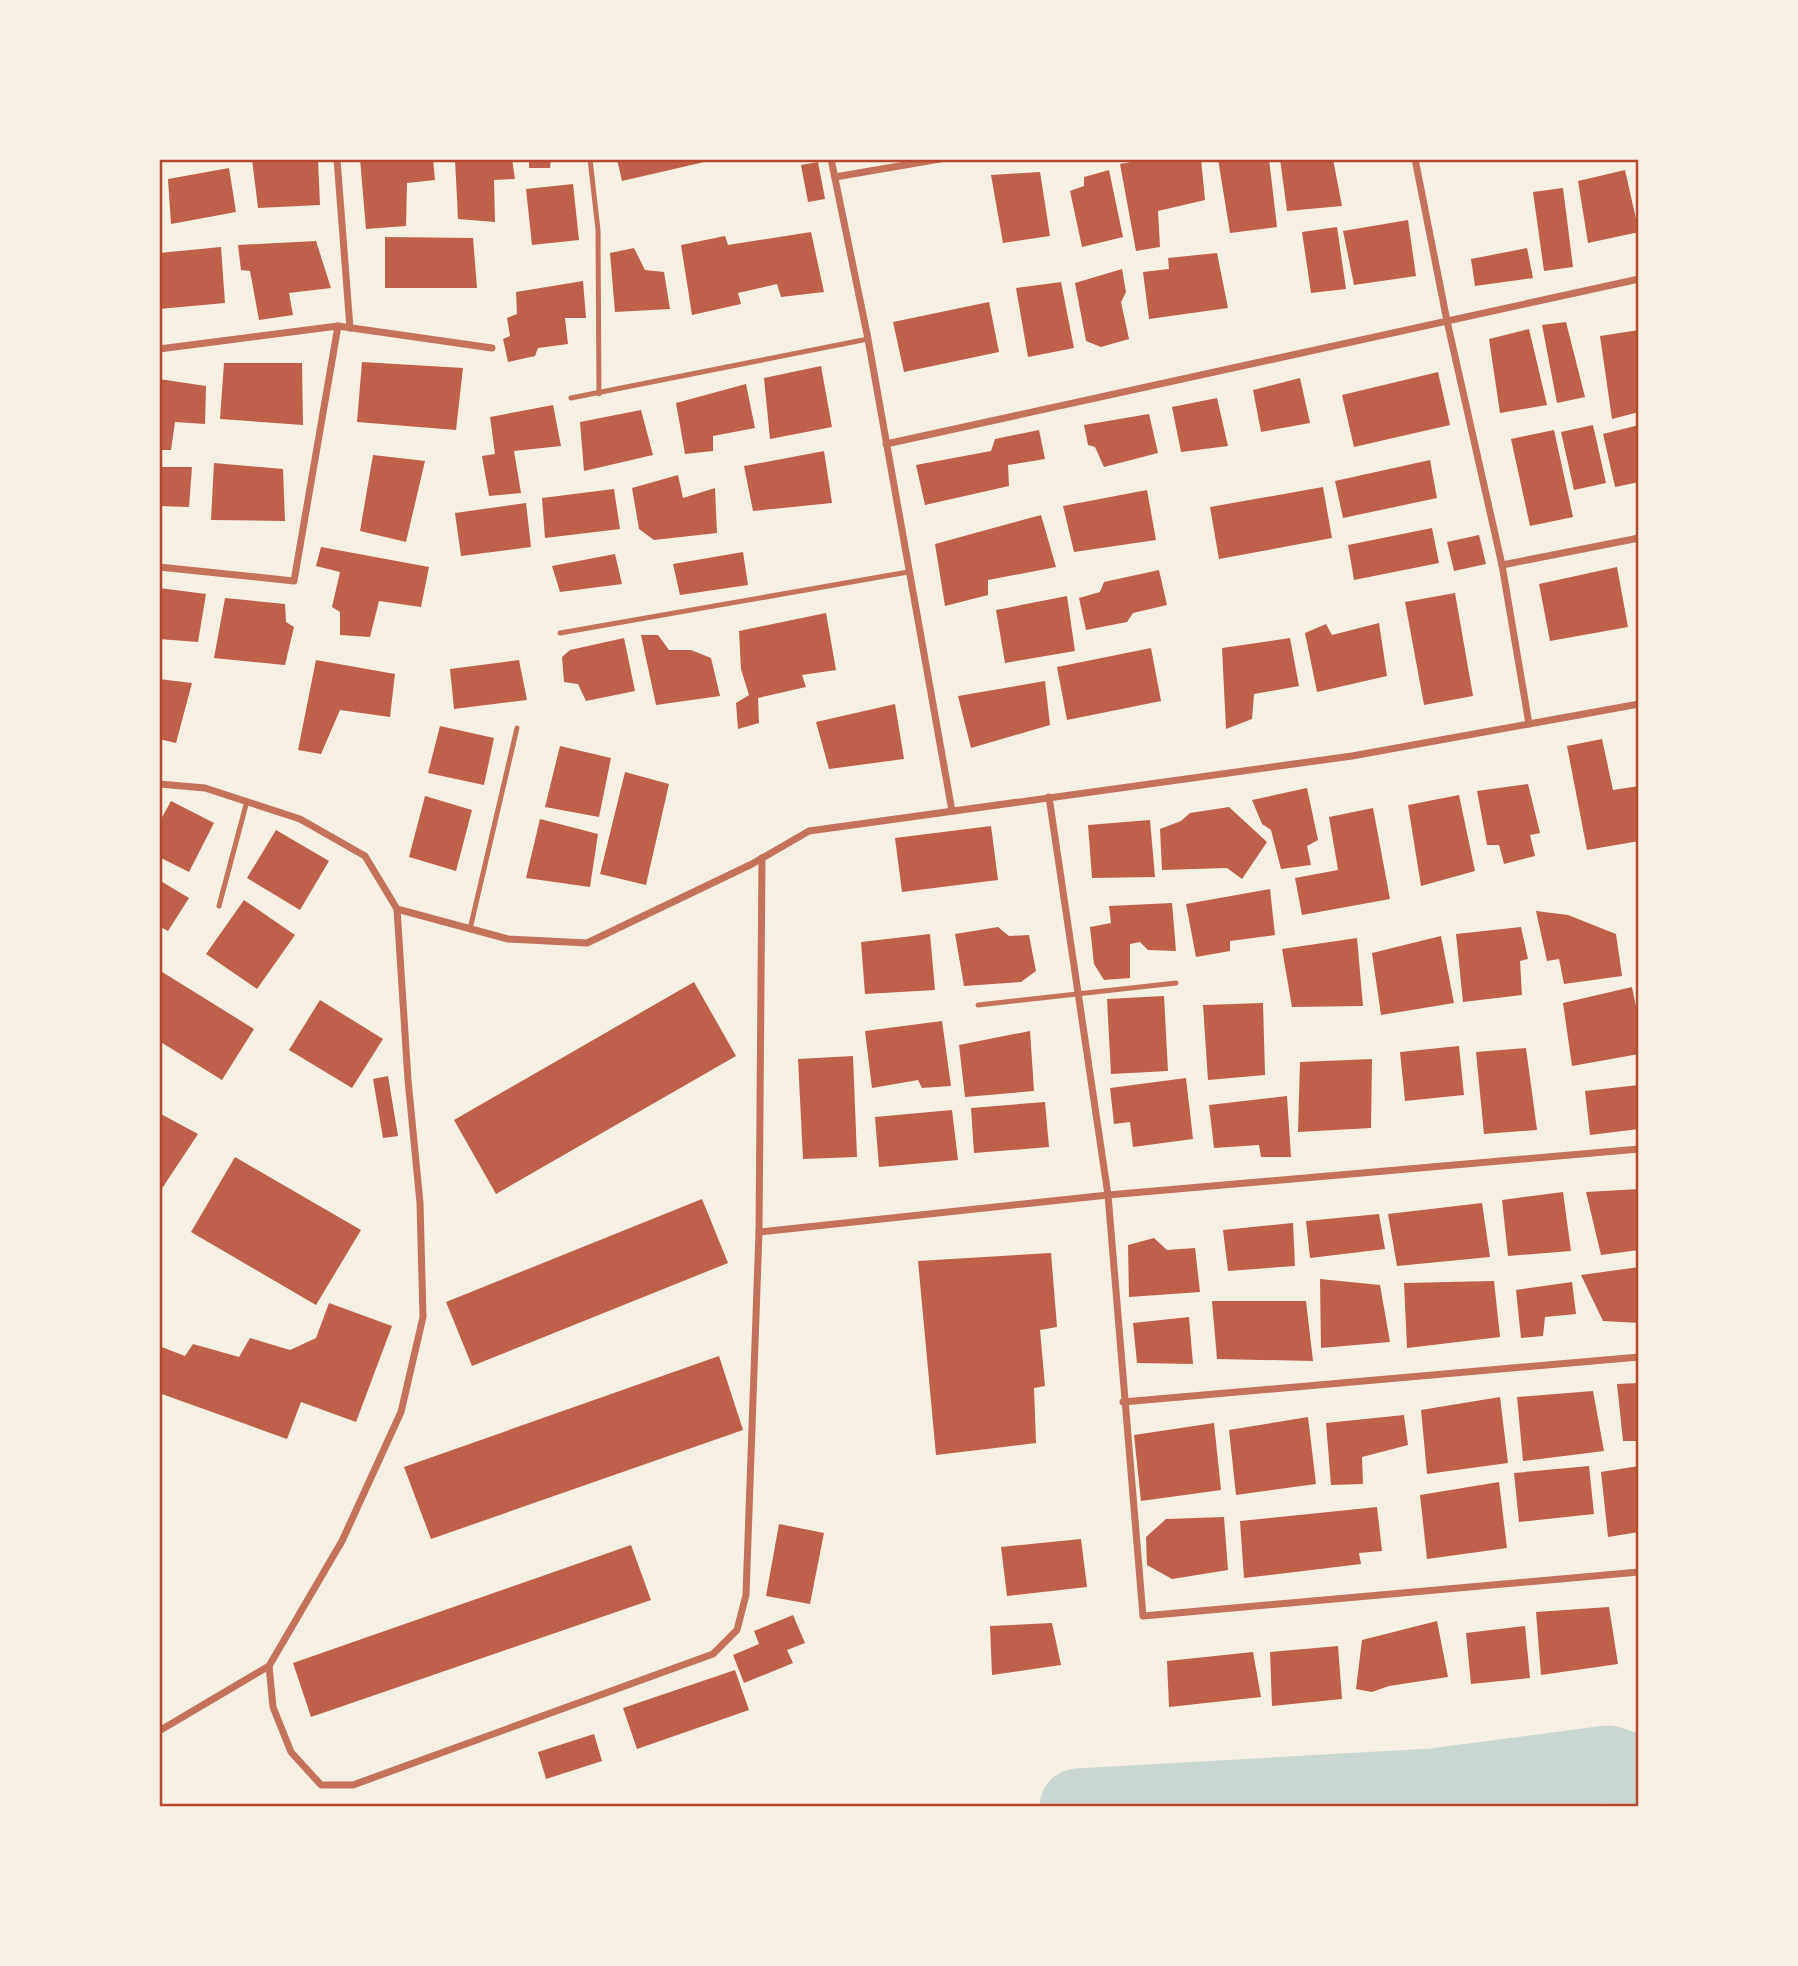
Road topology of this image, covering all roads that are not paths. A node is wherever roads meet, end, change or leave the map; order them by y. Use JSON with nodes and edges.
{"nodes":[{"id":1,"x":337,"y":159,"type":"edge"},
{"id":2,"x":590,"y":159,"type":"edge"},
{"id":3,"x":831,"y":159,"type":"edge"},
{"id":4,"x":940,"y":159,"type":"edge"},
{"id":5,"x":1415,"y":159,"type":"edge"},
{"id":6,"x":835,"y":177,"type":"junction"},
{"id":7,"x":1639,"y":279,"type":"edge"},
{"id":8,"x":1447,"y":321,"type":"junction"},
{"id":9,"x":338,"y":326,"type":"junction"},
{"id":10,"x":349,"y":328,"type":"junction"},
{"id":11,"x":868,"y":340,"type":"junction"},
{"id":12,"x":492,"y":348,"type":"dead end"},
{"id":13,"x":159,"y":349,"type":"edge"},
{"id":14,"x":599,"y":394,"type":"junction"},
{"id":15,"x":571,"y":398,"type":"dead end"},
{"id":16,"x":886,"y":444,"type":"junction"},
{"id":17,"x":1639,"y":538,"type":"edge"},
{"id":18,"x":1502,"y":565,"type":"junction"},
{"id":19,"x":159,"y":567,"type":"edge"},
{"id":20,"x":908,"y":572,"type":"junction"},
{"id":21,"x":560,"y":633,"type":"dead end"},
{"id":22,"x":1639,"y":704,"type":"edge"},
{"id":23,"x":1529,"y":724,"type":"junction"},
{"id":24,"x":517,"y":728,"type":"dead end"},
{"id":25,"x":159,"y":784,"type":"edge"},
{"id":26,"x":1049,"y":797,"type":"junction"},
{"id":27,"x":247,"y":801,"type":"junction"},
{"id":28,"x":952,"y":811,"type":"junction"},
{"id":29,"x":762,"y":858,"type":"junction"},
{"id":30,"x":219,"y":906,"type":"dead end"},
{"id":31,"x":397,"y":909,"type":"junction"},
{"id":32,"x":470,"y":929,"type":"junction"},
{"id":33,"x":1176,"y":983,"type":"dead end"},
{"id":34,"x":1078,"y":994,"type":"junction"},
{"id":35,"x":978,"y":1006,"type":"dead end"},
{"id":36,"x":1639,"y":1149,"type":"edge"},
{"id":37,"x":1108,"y":1195,"type":"junction"},
{"id":38,"x":758,"y":1232,"type":"junction"},
{"id":39,"x":1639,"y":1357,"type":"edge"},
{"id":40,"x":1123,"y":1402,"type":"junction"},
{"id":41,"x":1639,"y":1572,"type":"edge"},
{"id":42,"x":269,"y":1666,"type":"junction"},
{"id":43,"x":159,"y":1731,"type":"edge"}],
"edges":[{"from":1,"to":10,"type":"street"},
{"from":2,"to":14,"type":"lane"},
{"from":3,"to":6,"type":"street"},
{"from":4,"to":6,"type":"street"},
{"from":5,"to":8,"type":"street"},
{"from":6,"to":11,"type":"street"},
{"from":7,"to":8,"type":"street"},
{"from":8,"to":16,"type":"street"},
{"from":8,"to":18,"type":"street"},
{"from":9,"to":10,"type":"street"},
{"from":9,"to":13,"type":"street"},
{"from":9,"to":19,"type":"street"},
{"from":10,"to":12,"type":"street"},
{"from":11,"to":14,"type":"lane"},
{"from":11,"to":16,"type":"street"},
{"from":14,"to":15,"type":"lane"},
{"from":16,"to":20,"type":"street"},
{"from":17,"to":18,"type":"street"},
{"from":18,"to":23,"type":"street"},
{"from":20,"to":21,"type":"lane"},
{"from":20,"to":28,"type":"street"},
{"from":22,"to":23,"type":"street"},
{"from":23,"to":26,"type":"street"},
{"from":24,"to":32,"type":"lane"},
{"from":25,"to":27,"type":"street"},
{"from":26,"to":28,"type":"street"},
{"from":26,"to":34,"type":"street"},
{"from":27,"to":30,"type":"lane"},
{"from":27,"to":31,"type":"street"},
{"from":28,"to":29,"type":"street"},
{"from":29,"to":32,"type":"street"},
{"from":29,"to":38,"type":"street"},
{"from":31,"to":32,"type":"street"},
{"from":31,"to":42,"type":"street"},
{"from":33,"to":34,"type":"lane"},
{"from":34,"to":35,"type":"lane"},
{"from":34,"to":37,"type":"street"},
{"from":36,"to":37,"type":"street"},
{"from":37,"to":38,"type":"street"},
{"from":37,"to":40,"type":"street"},
{"from":38,"to":42,"type":"street"},
{"from":39,"to":40,"type":"street"},
{"from":40,"to":41,"type":"street"},
{"from":42,"to":43,"type":"street"}]}
